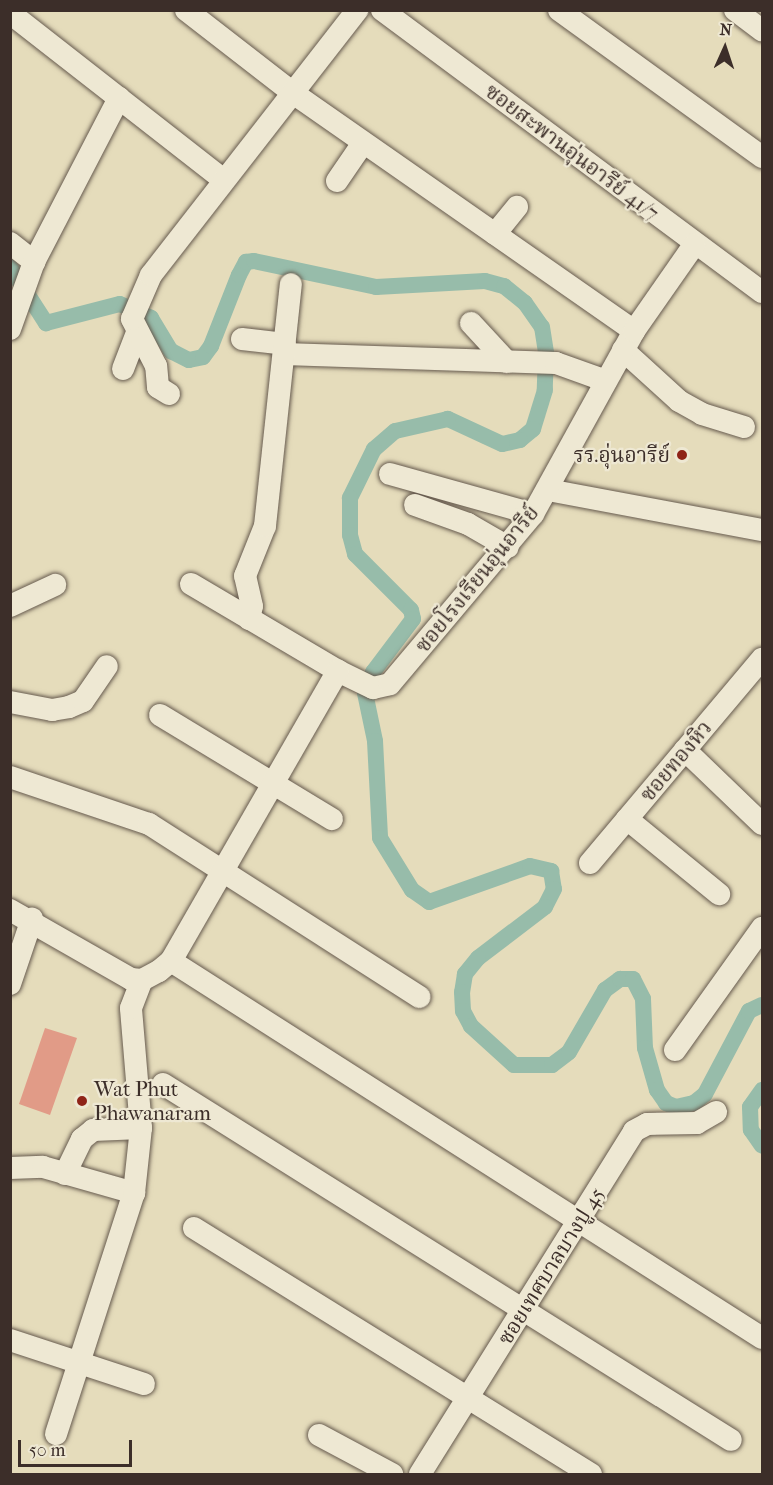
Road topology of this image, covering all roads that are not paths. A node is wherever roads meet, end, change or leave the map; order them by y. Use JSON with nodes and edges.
{"nodes":[{"id":1,"x":186,"y":10,"type":"edge"},
{"id":2,"x":357,"y":10,"type":"edge"},
{"id":3,"x":382,"y":10,"type":"edge"},
{"id":4,"x":558,"y":10,"type":"edge"},
{"id":5,"x":735,"y":10,"type":"edge"},
{"id":6,"x":10,"y":12,"type":"edge"},
{"id":7,"x":762,"y":30,"type":"edge"},
{"id":8,"x":293,"y":93,"type":"junction"},
{"id":9,"x":119,"y":98,"type":"junction"},
{"id":10,"x":363,"y":143,"type":"junction"},
{"id":11,"x":762,"y":157,"type":"edge"},
{"id":12,"x":224,"y":180,"type":"junction"},
{"id":13,"x":337,"y":181,"type":"dead end"},
{"id":14,"x":517,"y":207,"type":"dead end"},
{"id":15,"x":495,"y":234,"type":"junction"},
{"id":16,"x":10,"y":243,"type":"edge"},
{"id":17,"x":694,"y":245,"type":"junction"},
{"id":18,"x":28,"y":278,"type":"junction"},
{"id":19,"x":291,"y":284,"type":"dead end"},
{"id":20,"x":762,"y":292,"type":"edge"},
{"id":21,"x":137,"y":314,"type":"junction"},
{"id":22,"x":471,"y":323,"type":"dead end"},
{"id":23,"x":10,"y":329,"type":"edge"},
{"id":24,"x":242,"y":339,"type":"dead end"},
{"id":25,"x":628,"y":341,"type":"junction"},
{"id":26,"x":284,"y":349,"type":"junction"},
{"id":27,"x":507,"y":362,"type":"junction"},
{"id":28,"x":123,"y":369,"type":"dead end"},
{"id":29,"x":606,"y":381,"type":"junction"},
{"id":30,"x":169,"y":394,"type":"dead end"},
{"id":31,"x":744,"y":427,"type":"dead end"},
{"id":32,"x":390,"y":474,"type":"dead end"},
{"id":33,"x":548,"y":490,"type":"junction"},
{"id":34,"x":415,"y":505,"type":"dead end"},
{"id":35,"x":533,"y":514,"type":"junction"},
{"id":36,"x":762,"y":530,"type":"edge"},
{"id":37,"x":508,"y":547,"type":"junction"},
{"id":38,"x":191,"y":584,"type":"dead end"},
{"id":39,"x":55,"y":585,"type":"dead end"},
{"id":40,"x":10,"y":606,"type":"edge"},
{"id":41,"x":249,"y":619,"type":"junction"},
{"id":42,"x":106,"y":666,"type":"dead end"},
{"id":43,"x":338,"y":671,"type":"junction"},
{"id":44,"x":758,"y":673,"type":"edge"},
{"id":45,"x":10,"y":702,"type":"edge"},
{"id":46,"x":160,"y":715,"type":"dead end"},
{"id":47,"x":685,"y":750,"type":"junction"},
{"id":48,"x":10,"y":777,"type":"edge"},
{"id":49,"x":276,"y":784,"type":"junction"},
{"id":50,"x":332,"y":819,"type":"dead end"},
{"id":51,"x":627,"y":819,"type":"junction"},
{"id":52,"x":762,"y":824,"type":"edge"},
{"id":53,"x":590,"y":863,"type":"dead end"},
{"id":54,"x":224,"y":871,"type":"junction"},
{"id":55,"x":719,"y":894,"type":"dead end"},
{"id":56,"x":10,"y":910,"type":"edge"},
{"id":57,"x":32,"y":919,"type":"junction"},
{"id":58,"x":762,"y":928,"type":"edge"},
{"id":59,"x":171,"y":961,"type":"junction"},
{"id":60,"x":142,"y":980,"type":"junction"},
{"id":61,"x":10,"y":984,"type":"edge"},
{"id":62,"x":419,"y":997,"type":"dead end"},
{"id":63,"x":675,"y":1050,"type":"dead end"},
{"id":64,"x":163,"y":1084,"type":"dead end"},
{"id":65,"x":716,"y":1112,"type":"dead end"},
{"id":66,"x":141,"y":1128,"type":"junction"},
{"id":67,"x":10,"y":1168,"type":"edge"},
{"id":68,"x":65,"y":1174,"type":"junction"},
{"id":69,"x":134,"y":1193,"type":"junction"},
{"id":70,"x":579,"y":1222,"type":"junction"},
{"id":71,"x":194,"y":1228,"type":"dead end"},
{"id":72,"x":525,"y":1309,"type":"junction"},
{"id":73,"x":762,"y":1338,"type":"edge"},
{"id":74,"x":10,"y":1340,"type":"edge"},
{"id":75,"x":78,"y":1362,"type":"junction"},
{"id":76,"x":144,"y":1384,"type":"dead end"},
{"id":77,"x":469,"y":1398,"type":"junction"},
{"id":78,"x":56,"y":1434,"type":"dead end"},
{"id":79,"x":319,"y":1435,"type":"dead end"},
{"id":80,"x":731,"y":1440,"type":"dead end"},
{"id":81,"x":392,"y":1474,"type":"edge"},
{"id":82,"x":420,"y":1474,"type":"edge"},
{"id":83,"x":591,"y":1474,"type":"edge"}],
"edges":[{"from":1,"to":8,"type":"street"},
{"from":2,"to":8,"type":"street"},
{"from":3,"to":17,"type":"street","name":"ซอยสะพานอุ่นอารีย์ 41/7"},
{"from":4,"to":11,"type":"street"},
{"from":5,"to":7,"type":"street"},
{"from":6,"to":9,"type":"street"},
{"from":8,"to":10,"type":"street"},
{"from":8,"to":12,"type":"street"},
{"from":9,"to":12,"type":"street"},
{"from":9,"to":18,"type":"street"},
{"from":10,"to":13,"type":"street"},
{"from":10,"to":15,"type":"street"},
{"from":12,"to":21,"type":"street"},
{"from":14,"to":15,"type":"street"},
{"from":15,"to":25,"type":"street"},
{"from":16,"to":18,"type":"street"},
{"from":17,"to":20,"type":"street","name":"ซอยสะพานอุ่นอารีย์ 41/7"},
{"from":17,"to":25,"type":"street","name":"ซอยโรงเรียนอุ่นอารีย์"},
{"from":18,"to":23,"type":"street"},
{"from":19,"to":26,"type":"street"},
{"from":21,"to":28,"type":"street"},
{"from":21,"to":30,"type":"street"},
{"from":22,"to":27,"type":"street"},
{"from":24,"to":26,"type":"street"},
{"from":25,"to":29,"type":"street","name":"ซอยโรงเรียนอุ่นอารีย์"},
{"from":25,"to":31,"type":"street"},
{"from":26,"to":27,"type":"street"},
{"from":26,"to":41,"type":"street"},
{"from":27,"to":29,"type":"street"},
{"from":29,"to":33,"type":"street","name":"ซอยโรงเรียนอุ่นอารีย์"},
{"from":32,"to":35,"type":"street"},
{"from":33,"to":35,"type":"street","name":"ซอยโรงเรียนอุ่นอารีย์"},
{"from":33,"to":36,"type":"street"},
{"from":34,"to":37,"type":"street"},
{"from":35,"to":37,"type":"street","name":"ซอยโรงเรียนอุ่นอารีย์"},
{"from":37,"to":43,"type":"street","name":"ซอยโรงเรียนอุ่นอารีย์"},
{"from":38,"to":41,"type":"street","name":"ซอยโรงเรียนอุ่นอารีย์"},
{"from":39,"to":40,"type":"street"},
{"from":41,"to":43,"type":"street","name":"ซอยโรงเรียนอุ่นอารีย์"},
{"from":42,"to":45,"type":"street"},
{"from":43,"to":49,"type":"street"},
{"from":44,"to":47,"type":"street","name":"ซอยทองหิว"},
{"from":46,"to":49,"type":"street"},
{"from":47,"to":51,"type":"street","name":"ซอยทองหิว"},
{"from":47,"to":52,"type":"street"},
{"from":48,"to":54,"type":"street"},
{"from":49,"to":50,"type":"street"},
{"from":49,"to":54,"type":"street"},
{"from":51,"to":53,"type":"street","name":"ซอยทองหิว"},
{"from":51,"to":55,"type":"street"},
{"from":54,"to":59,"type":"street"},
{"from":54,"to":62,"type":"street"},
{"from":56,"to":57,"type":"street"},
{"from":57,"to":60,"type":"street"},
{"from":57,"to":61,"type":"street"},
{"from":58,"to":63,"type":"street"},
{"from":59,"to":60,"type":"street"},
{"from":59,"to":70,"type":"street"},
{"from":60,"to":66,"type":"street"},
{"from":64,"to":72,"type":"street"},
{"from":65,"to":70,"type":"street","name":"ซอยเทศบาลบางปู 45"},
{"from":66,"to":68,"type":"street"},
{"from":66,"to":69,"type":"street"},
{"from":67,"to":68,"type":"street"},
{"from":68,"to":69,"type":"street"},
{"from":69,"to":75,"type":"street"},
{"from":70,"to":72,"type":"street","name":"ซอยเทศบาลบางปู 45"},
{"from":70,"to":73,"type":"street"},
{"from":71,"to":77,"type":"street"},
{"from":72,"to":77,"type":"street","name":"ซอยเทศบาลบางปู 45"},
{"from":72,"to":80,"type":"street"},
{"from":74,"to":75,"type":"street"},
{"from":75,"to":76,"type":"street"},
{"from":75,"to":78,"type":"street"},
{"from":77,"to":82,"type":"street","name":"ซอยเทศบาลบางปู 45"},
{"from":77,"to":83,"type":"street"},
{"from":79,"to":81,"type":"street"}]}
